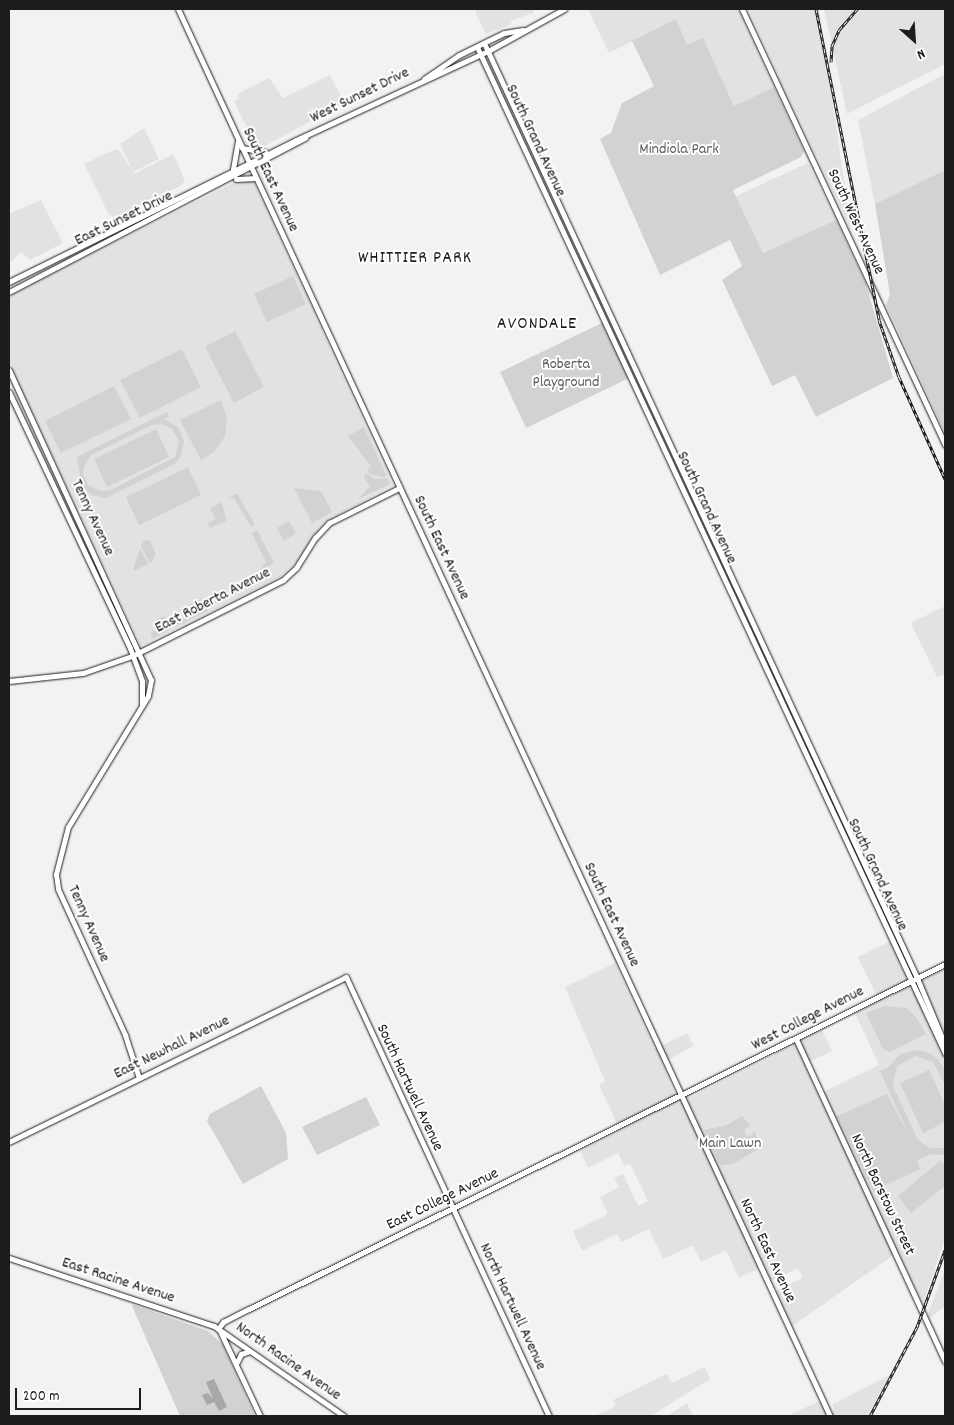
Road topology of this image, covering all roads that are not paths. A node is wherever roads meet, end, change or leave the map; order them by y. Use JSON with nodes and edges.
{"nodes":[{"id":1,"x":178,"y":9,"type":"edge"},
{"id":2,"x":564,"y":9,"type":"edge"},
{"id":3,"x":742,"y":9,"type":"edge"},
{"id":4,"x":523,"y":30,"type":"junction"},
{"id":5,"x":484,"y":43,"type":"junction"},
{"id":6,"x":477,"y":46,"type":"junction"},
{"id":7,"x":488,"y":51,"type":"junction"},
{"id":8,"x":481,"y":54,"type":"junction"},
{"id":9,"x":424,"y":79,"type":"junction"},
{"id":10,"x":308,"y":136,"type":"junction"},
{"id":11,"x":238,"y":138,"type":"junction"},
{"id":12,"x":242,"y":148,"type":"junction"},
{"id":13,"x":278,"y":148,"type":"junction"},
{"id":14,"x":248,"y":162,"type":"junction"},
{"id":15,"x":251,"y":169,"type":"junction"},
{"id":16,"x":232,"y":171,"type":"junction"},
{"id":17,"x":256,"y":178,"type":"junction"},
{"id":18,"x":230,"y":180,"type":"junction"},
{"id":19,"x":10,"y":280,"type":"edge"},
{"id":20,"x":9,"y":292,"type":"edge"},
{"id":21,"x":9,"y":370,"type":"edge"},
{"id":22,"x":9,"y":392,"type":"edge"},
{"id":23,"x":945,"y":445,"type":"edge"},
{"id":24,"x":399,"y":488,"type":"junction"},
{"id":25,"x":140,"y":652,"type":"junction"},
{"id":26,"x":132,"y":656,"type":"junction"},
{"id":27,"x":9,"y":680,"type":"edge"},
{"id":28,"x":142,"y":705,"type":"junction"},
{"id":29,"x":945,"y":964,"type":"edge"},
{"id":30,"x":346,"y":977,"type":"joint"},
{"id":31,"x":917,"y":978,"type":"junction"},
{"id":32,"x":911,"y":981,"type":"junction"},
{"id":33,"x":796,"y":1039,"type":"junction"},
{"id":34,"x":945,"y":1046,"type":"edge"},
{"id":35,"x":945,"y":1053,"type":"edge"},
{"id":36,"x":139,"y":1078,"type":"junction"},
{"id":37,"x":681,"y":1097,"type":"junction"},
{"id":38,"x":9,"y":1142,"type":"edge"},
{"id":39,"x":452,"y":1209,"type":"junction"},
{"id":40,"x":9,"y":1258,"type":"edge"},
{"id":41,"x":218,"y":1329,"type":"junction"},
{"id":42,"x":250,"y":1351,"type":"junction"},
{"id":43,"x":945,"y":1361,"type":"edge"},
{"id":44,"x":236,"y":1364,"type":"junction"},
{"id":45,"x":260,"y":1416,"type":"edge"},
{"id":46,"x":344,"y":1416,"type":"edge"},
{"id":47,"x":549,"y":1416,"type":"edge"},
{"id":48,"x":830,"y":1416,"type":"edge"}],
"edges":[{"from":1,"to":11,"type":"street","name":"South East Avenue"},
{"from":2,"to":4,"type":"street","name":"West Sunset Drive"},
{"from":3,"to":23,"type":"street","name":"South West Avenue"},
{"from":4,"to":5,"type":"street","name":"West Sunset Drive"},
{"from":4,"to":7,"type":"street","name":"West Sunset Drive"},
{"from":5,"to":6,"type":"street","name":"West Sunset Drive"},
{"from":5,"to":7,"type":"street","name":"South Grand Avenue"},
{"from":6,"to":8,"type":"street","name":"South Grand Avenue"},
{"from":6,"to":9,"type":"street","name":"West Sunset Drive"},
{"from":7,"to":8,"type":"street","name":"West Sunset Drive"},
{"from":7,"to":31,"type":"street","name":"South Grand Avenue"},
{"from":8,"to":9,"type":"street","name":"West Sunset Drive"},
{"from":8,"to":32,"type":"street","name":"South Grand Avenue"},
{"from":9,"to":10,"type":"street","name":"West Sunset Drive"},
{"from":10,"to":13,"type":"street","name":"West Sunset Drive"},
{"from":10,"to":15,"type":"street","name":"West Sunset Drive"},
{"from":11,"to":12,"type":"street","name":"South East Avenue"},
{"from":11,"to":16,"type":"street"},
{"from":12,"to":13,"type":"street"},
{"from":12,"to":14,"type":"street","name":"South East Avenue"},
{"from":13,"to":14,"type":"street","name":"West Sunset Drive"},
{"from":14,"to":15,"type":"street","name":"South East Avenue"},
{"from":14,"to":16,"type":"street","name":"East Sunset Drive"},
{"from":15,"to":17,"type":"street","name":"South East Avenue"},
{"from":15,"to":18,"type":"street","name":"East Sunset Drive"},
{"from":16,"to":19,"type":"street","name":"East Sunset Drive"},
{"from":17,"to":18,"type":"street"},
{"from":17,"to":24,"type":"street","name":"South East Avenue"},
{"from":18,"to":20,"type":"street","name":"East Sunset Drive"},
{"from":21,"to":25,"type":"street","name":"Tenny Avenue"},
{"from":22,"to":26,"type":"street","name":"Tenny Avenue"},
{"from":24,"to":25,"type":"street","name":"East Roberta Avenue"},
{"from":24,"to":37,"type":"street","name":"South East Avenue"},
{"from":25,"to":26,"type":"street","name":"East Roberta Avenue"},
{"from":25,"to":28,"type":"street","name":"Tenny Avenue"},
{"from":26,"to":27,"type":"street","name":"East Roberta Avenue"},
{"from":26,"to":28,"type":"street","name":"Tenny Avenue"},
{"from":28,"to":36,"type":"street","name":"Tenny Avenue"},
{"from":29,"to":31,"type":"street","name":"West College Avenue"},
{"from":30,"to":36,"type":"street","name":"East Newhall Avenue"},
{"from":30,"to":39,"type":"street","name":"South Hartwell Avenue"},
{"from":31,"to":32,"type":"street","name":"West College Avenue"},
{"from":31,"to":34,"type":"street","name":"South Grand Avenue"},
{"from":32,"to":33,"type":"street","name":"West College Avenue"},
{"from":32,"to":35,"type":"street","name":"South Grand Avenue"},
{"from":33,"to":37,"type":"street","name":"West College Avenue"},
{"from":33,"to":43,"type":"street","name":"North Barstow Street"},
{"from":36,"to":38,"type":"street","name":"East Newhall Avenue"},
{"from":37,"to":39,"type":"street","name":"East College Avenue"},
{"from":37,"to":48,"type":"street","name":"North East Avenue"},
{"from":39,"to":41,"type":"street","name":"East College Avenue"},
{"from":39,"to":47,"type":"street","name":"North Hartwell Avenue"},
{"from":40,"to":41,"type":"street","name":"East Racine Avenue"},
{"from":41,"to":42,"type":"street","name":"North Racine Avenue"},
{"from":41,"to":44,"type":"street"},
{"from":42,"to":44,"type":"street"},
{"from":42,"to":46,"type":"street","name":"North Racine Avenue"},
{"from":44,"to":45,"type":"street"}]}
